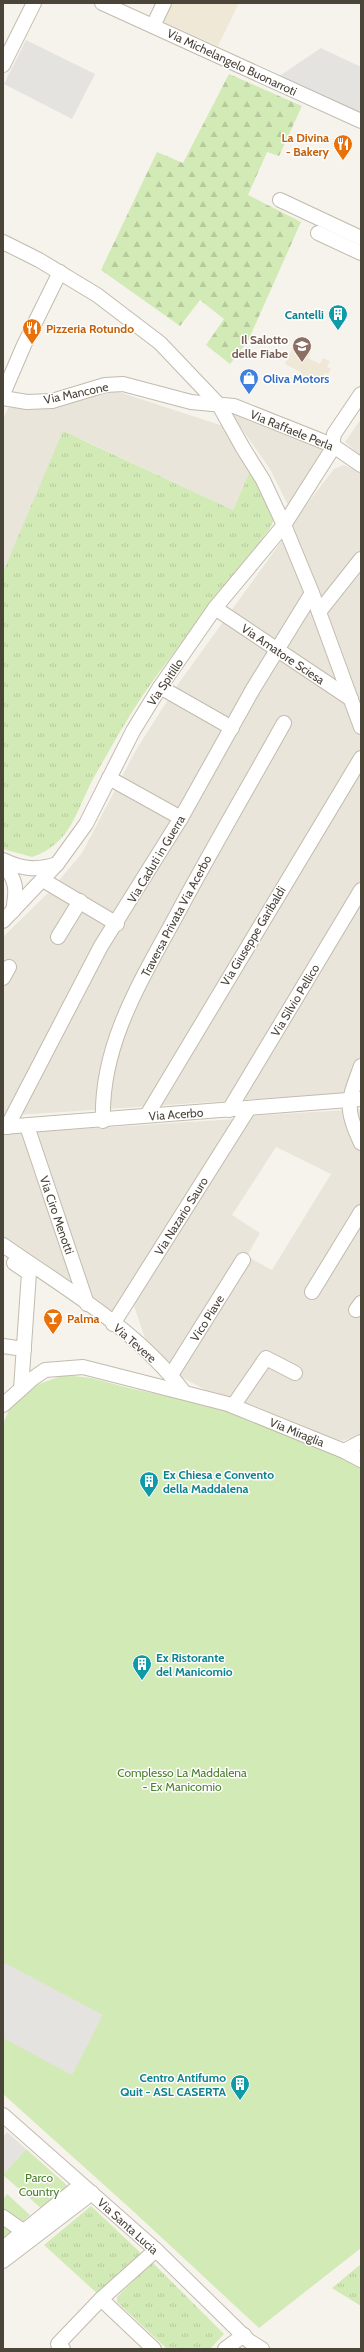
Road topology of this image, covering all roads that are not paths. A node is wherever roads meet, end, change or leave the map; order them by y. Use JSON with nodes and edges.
{"nodes":[{"id":1,"x":34,"y":3,"type":"edge"},
{"id":2,"x":102,"y":3,"type":"edge"},
{"id":3,"x":164,"y":3,"type":"edge"},
{"id":4,"x":153,"y":26,"type":"junction"},
{"id":5,"x":3,"y":65,"type":"edge"},
{"id":6,"x":361,"y":121,"type":"edge"},
{"id":7,"x":280,"y":200,"type":"dead end"},
{"id":8,"x":318,"y":233,"type":"dead end"},
{"id":9,"x":361,"y":238,"type":"edge"},
{"id":10,"x":3,"y":242,"type":"edge"},
{"id":11,"x":361,"y":253,"type":"edge"},
{"id":12,"x":60,"y":272,"type":"junction"},
{"id":13,"x":3,"y":394,"type":"edge"},
{"id":14,"x":361,"y":394,"type":"edge"},
{"id":15,"x":3,"y":398,"type":"edge"},
{"id":16,"x":219,"y":405,"type":"junction"},
{"id":17,"x":332,"y":445,"type":"junction"},
{"id":18,"x":361,"y":465,"type":"edge"},
{"id":19,"x":284,"y":525,"type":"junction"},
{"id":20,"x":361,"y":559,"type":"edge"},
{"id":21,"x":312,"y":593,"type":"junction"},
{"id":22,"x":215,"y":608,"type":"junction"},
{"id":23,"x":319,"y":612,"type":"junction"},
{"id":24,"x":276,"y":650,"type":"junction"},
{"id":25,"x":160,"y":687,"type":"junction"},
{"id":26,"x":355,"y":701,"type":"edge"},
{"id":27,"x":284,"y":723,"type":"dead end"},
{"id":28,"x":361,"y":727,"type":"edge"},
{"id":29,"x":232,"y":728,"type":"junction"},
{"id":30,"x":361,"y":758,"type":"edge"},
{"id":31,"x":109,"y":778,"type":"junction"},
{"id":32,"x":181,"y":818,"type":"junction"},
{"id":33,"x":3,"y":862,"type":"edge"},
{"id":34,"x":57,"y":864,"type":"junction"},
{"id":35,"x":43,"y":880,"type":"junction"},
{"id":36,"x":361,"y":890,"type":"edge"},
{"id":37,"x":80,"y":901,"type":"junction"},
{"id":38,"x":13,"y":911,"type":"junction"},
{"id":39,"x":3,"y":921,"type":"edge"},
{"id":40,"x":117,"y":924,"type":"junction"},
{"id":41,"x":58,"y":936,"type":"dead end"},
{"id":42,"x":361,"y":1066,"type":"edge"},
{"id":43,"x":355,"y":1099,"type":"edge"},
{"id":44,"x":249,"y":1108,"type":"junction"},
{"id":45,"x":229,"y":1110,"type":"junction"},
{"id":46,"x":147,"y":1116,"type":"junction"},
{"id":47,"x":103,"y":1120,"type":"junction"},
{"id":48,"x":27,"y":1126,"type":"junction"},
{"id":49,"x":5,"y":1127,"type":"edge"},
{"id":50,"x":361,"y":1143,"type":"edge"},
{"id":51,"x":361,"y":1212,"type":"edge"},
{"id":52,"x":3,"y":1245,"type":"edge"},
{"id":53,"x":3,"y":1256,"type":"edge"},
{"id":54,"x":242,"y":1260,"type":"dead end"},
{"id":55,"x":312,"y":1292,"type":"dead end"},
{"id":56,"x":87,"y":1304,"type":"junction"},
{"id":57,"x":113,"y":1324,"type":"junction"},
{"id":58,"x":3,"y":1346,"type":"edge"},
{"id":59,"x":24,"y":1349,"type":"junction"},
{"id":60,"x":294,"y":1373,"type":"dead end"},
{"id":61,"x":171,"y":1375,"type":"junction"},
{"id":62,"x":21,"y":1389,"type":"junction"},
{"id":63,"x":183,"y":1391,"type":"junction"},
{"id":64,"x":3,"y":1405,"type":"edge"},
{"id":65,"x":233,"y":1406,"type":"junction"},
{"id":66,"x":361,"y":1442,"type":"edge"},
{"id":67,"x":344,"y":1451,"type":"junction"},
{"id":68,"x":361,"y":1460,"type":"edge"},
{"id":69,"x":3,"y":2115,"type":"edge"},
{"id":70,"x":77,"y":2188,"type":"dead end"},
{"id":71,"x":92,"y":2193,"type":"junction"},
{"id":72,"x":3,"y":2217,"type":"edge"},
{"id":73,"x":23,"y":2231,"type":"junction"},
{"id":74,"x":3,"y":2248,"type":"edge"},
{"id":75,"x":156,"y":2250,"type":"junction"},
{"id":76,"x":3,"y":2261,"type":"edge"},
{"id":77,"x":101,"y":2299,"type":"junction"},
{"id":78,"x":253,"y":2344,"type":"edge"},
{"id":79,"x":63,"y":2349,"type":"edge"},
{"id":80,"x":154,"y":2349,"type":"edge"},
{"id":81,"x":225,"y":2349,"type":"edge"}],
"edges":[{"from":1,"to":5,"type":"street"},
{"from":2,"to":4,"type":"street","name":"Via Michelangelo Buonarroti"},
{"from":3,"to":4,"type":"street"},
{"from":4,"to":6,"type":"street","name":"Via Michelangelo Buonarroti"},
{"from":7,"to":9,"type":"street"},
{"from":8,"to":11,"type":"street"},
{"from":10,"to":12,"type":"street"},
{"from":12,"to":13,"type":"street"},
{"from":12,"to":16,"type":"street"},
{"from":14,"to":17,"type":"street","name":"Via Spitillo"},
{"from":15,"to":16,"type":"street","name":"Via Mancone"},
{"from":16,"to":17,"type":"street","name":"Via Raffaele Perla"},
{"from":16,"to":19,"type":"street"},
{"from":17,"to":18,"type":"street","name":"Via Raffaele Perla"},
{"from":17,"to":19,"type":"street","name":"Via Spitillo"},
{"from":19,"to":21,"type":"street"},
{"from":19,"to":22,"type":"street","name":"Via Spitillo"},
{"from":20,"to":23,"type":"street"},
{"from":21,"to":23,"type":"street"},
{"from":21,"to":24,"type":"street","name":"Via Caduti in Guerra"},
{"from":22,"to":24,"type":"street","name":"Via Amatore Sciesa"},
{"from":22,"to":25,"type":"street","name":"Via Spitillo"},
{"from":23,"to":26,"type":"street"},
{"from":24,"to":26,"type":"street","name":"Via Amatore Sciesa"},
{"from":24,"to":29,"type":"street","name":"Via Caduti in Guerra"},
{"from":25,"to":29,"type":"street"},
{"from":25,"to":31,"type":"street","name":"Via Spitillo"},
{"from":26,"to":28,"type":"street"},
{"from":27,"to":47,"type":"street","name":"Traversa Privata Via Acerbo"},
{"from":29,"to":32,"type":"street","name":"Via Caduti in Guerra"},
{"from":30,"to":46,"type":"street","name":"Via Giuseppe Garibaldi"},
{"from":31,"to":32,"type":"street"},
{"from":31,"to":34,"type":"street","name":"Via Spitillo"},
{"from":32,"to":40,"type":"street","name":"Via Caduti in Guerra"},
{"from":33,"to":34,"type":"street"},
{"from":33,"to":38,"type":"street"},
{"from":34,"to":35,"type":"street","name":"Via Spitillo"},
{"from":35,"to":37,"type":"street"},
{"from":35,"to":38,"type":"street","name":"Via Spitillo"},
{"from":36,"to":45,"type":"street","name":"Via Silvio Pellico"},
{"from":37,"to":40,"type":"street"},
{"from":37,"to":41,"type":"street"},
{"from":38,"to":39,"type":"street","name":"Via Spitillo"},
{"from":40,"to":49,"type":"street","name":"Via Caduti in Guerra"},
{"from":42,"to":43,"type":"street"},
{"from":43,"to":44,"type":"street","name":"Via Acerbo"},
{"from":43,"to":50,"type":"street"},
{"from":44,"to":45,"type":"street","name":"Via Acerbo"},
{"from":44,"to":57,"type":"street","name":"Via Nazario Sauro"},
{"from":45,"to":46,"type":"street","name":"Via Acerbo"},
{"from":46,"to":47,"type":"street","name":"Via Acerbo"},
{"from":47,"to":48,"type":"street","name":"Via Acerbo"},
{"from":48,"to":49,"type":"street","name":"Via Acerbo"},
{"from":48,"to":56,"type":"street","name":"Via Ciro Menotti"},
{"from":51,"to":55,"type":"street"},
{"from":52,"to":56,"type":"street","name":"Via Tevere"},
{"from":53,"to":59,"type":"street"},
{"from":54,"to":61,"type":"street","name":"Vico Piave"},
{"from":56,"to":57,"type":"street","name":"Via Tevere"},
{"from":57,"to":61,"type":"street","name":"Via Tevere"},
{"from":58,"to":59,"type":"street"},
{"from":59,"to":62,"type":"street"},
{"from":60,"to":65,"type":"street"},
{"from":61,"to":63,"type":"street","name":"Via Tevere"},
{"from":62,"to":63,"type":"street","name":"Via Miraglia"},
{"from":62,"to":64,"type":"street","name":"Via Miraglia"},
{"from":63,"to":65,"type":"street","name":"Via Miraglia"},
{"from":65,"to":67,"type":"street","name":"Via Miraglia"},
{"from":66,"to":67,"type":"street"},
{"from":67,"to":68,"type":"street","name":"Via Miraglia"},
{"from":69,"to":71,"type":"street","name":"Via Santa Lucia"},
{"from":70,"to":73,"type":"street"},
{"from":71,"to":75,"type":"street","name":"Via Santa Lucia"},
{"from":71,"to":76,"type":"street"},
{"from":72,"to":73,"type":"street"},
{"from":73,"to":74,"type":"street"},
{"from":75,"to":77,"type":"street"},
{"from":75,"to":78,"type":"street","name":"Via Santa Lucia"},
{"from":77,"to":79,"type":"street"},
{"from":77,"to":80,"type":"street"},
{"from":78,"to":81,"type":"street"}]}
